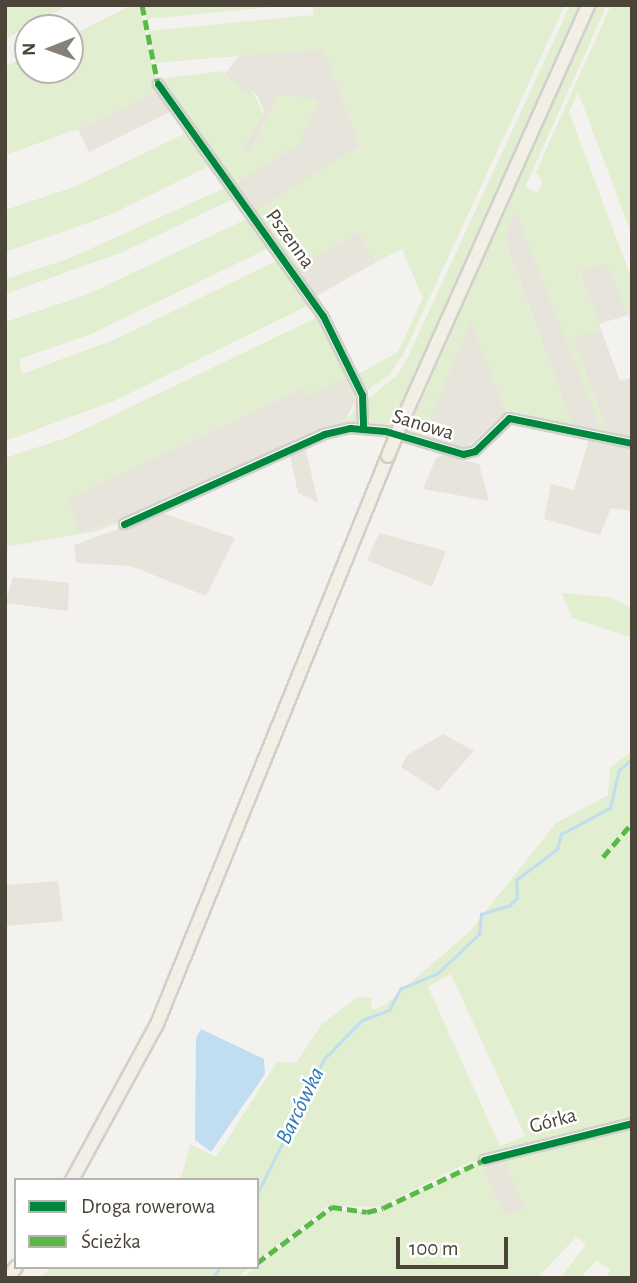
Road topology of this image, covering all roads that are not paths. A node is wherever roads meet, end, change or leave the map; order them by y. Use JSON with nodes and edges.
{"nodes":[{"id":1,"x":588,"y":5,"type":"edge"},
{"id":2,"x":158,"y":85,"type":"dead end"},
{"id":3,"x":363,"y":428,"type":"junction"},
{"id":4,"x":632,"y":443,"type":"edge"},
{"id":5,"x":124,"y":524,"type":"dead end"},
{"id":6,"x":632,"y":1123,"type":"edge"},
{"id":7,"x":484,"y":1160,"type":"dead end"},
{"id":8,"x":73,"y":1178,"type":"edge"}],
"edges":[{"from":1,"to":8,"type":"main road","bridge":true},
{"from":2,"to":3,"type":"street","name":"Pszenna"},
{"from":3,"to":4,"type":"street","name":"Sanowa"},
{"from":3,"to":5,"type":"street","name":"Sanowa"},
{"from":6,"to":7,"type":"street","name":"Górka"}]}
